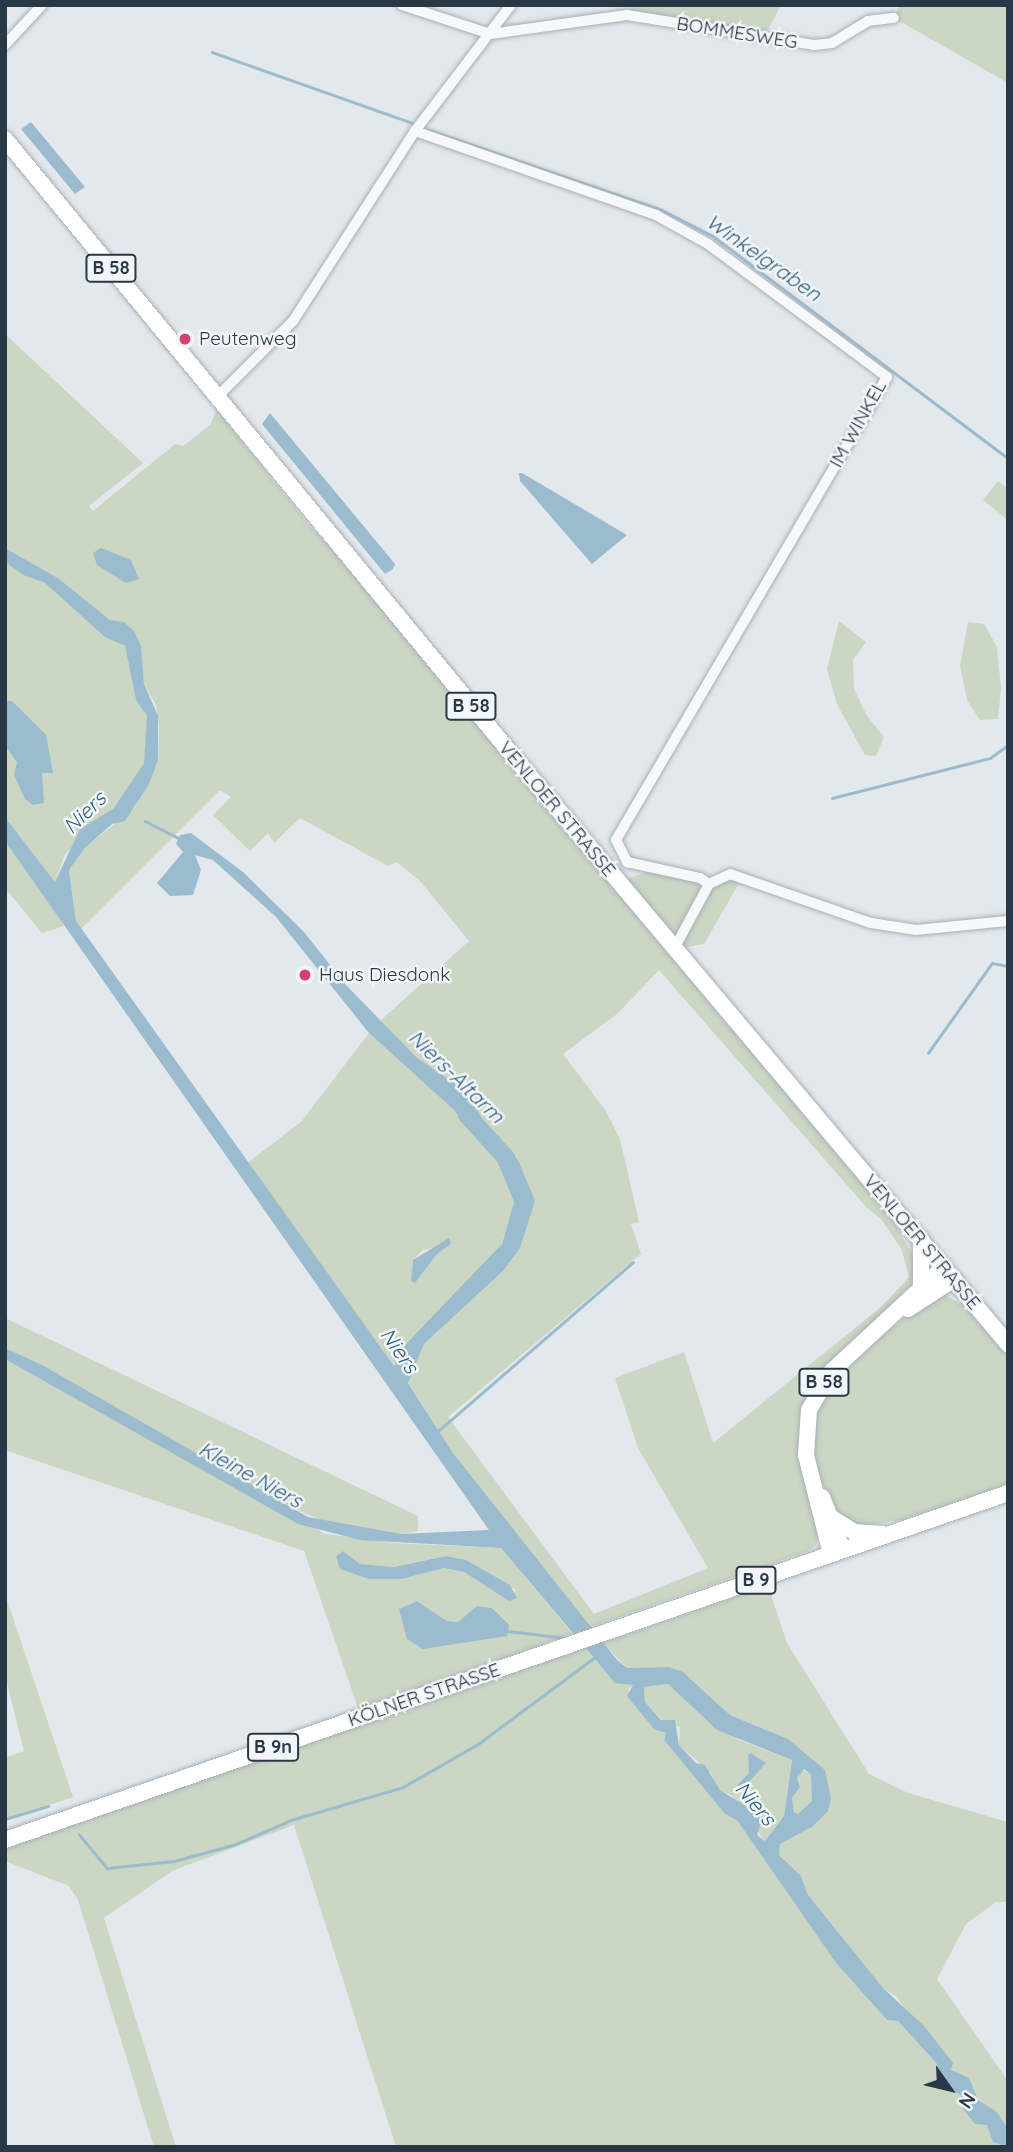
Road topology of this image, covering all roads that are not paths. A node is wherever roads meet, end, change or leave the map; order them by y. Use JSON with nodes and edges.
{"nodes":[{"id":1,"x":42,"y":5,"type":"edge"},
{"id":2,"x":402,"y":5,"type":"edge"},
{"id":3,"x":511,"y":5,"type":"edge"},
{"id":4,"x":894,"y":18,"type":"dead end"},
{"id":5,"x":490,"y":34,"type":"junction"},
{"id":6,"x":5,"y":45,"type":"edge"},
{"id":7,"x":415,"y":131,"type":"junction"},
{"id":8,"x":5,"y":139,"type":"edge"},
{"id":9,"x":218,"y":396,"type":"junction"},
{"id":10,"x":709,"y":884,"type":"junction"},
{"id":11,"x":1008,"y":921,"type":"edge"},
{"id":12,"x":674,"y":949,"type":"junction"},
{"id":13,"x":921,"y":1239,"type":"junction"},
{"id":14,"x":949,"y":1273,"type":"junction"},
{"id":15,"x":921,"y":1286,"type":"junction"},
{"id":16,"x":891,"y":1319,"type":"junction"},
{"id":17,"x":1008,"y":1344,"type":"edge"},
{"id":18,"x":809,"y":1470,"type":"junction"},
{"id":19,"x":1008,"y":1493,"type":"edge"},
{"id":20,"x":832,"y":1518,"type":"junction"},
{"id":21,"x":888,"y":1534,"type":"junction"},
{"id":22,"x":837,"y":1552,"type":"junction"},
{"id":23,"x":541,"y":1654,"type":"joint"},
{"id":24,"x":5,"y":1840,"type":"edge"}],
"edges":[{"from":1,"to":6,"type":"street"},
{"from":2,"to":5,"type":"street"},
{"from":3,"to":5,"type":"street"},
{"from":4,"to":5,"type":"street","name":"BOMMESWEG"},
{"from":5,"to":7,"type":"street"},
{"from":7,"to":9,"type":"street"},
{"from":7,"to":10,"type":"street","name":"IM WINKEL"},
{"from":8,"to":9,"type":"main road","name":"VENLOER STRASSE","number":"B 58"},
{"from":9,"to":12,"type":"main road","name":"VENLOER STRASSE","number":"B 58"},
{"from":10,"to":11,"type":"street"},
{"from":10,"to":12,"type":"street"},
{"from":12,"to":13,"type":"main road","name":"VENLOER STRASSE","number":"B 58"},
{"from":13,"to":14,"type":"main road","name":"VENLOER STRASSE","number":"B 58"},
{"from":13,"to":15,"type":"main road"},
{"from":14,"to":15,"type":"main road","number":"B 58"},
{"from":14,"to":16,"type":"main road","number":"B 58"},
{"from":14,"to":17,"type":"main road","name":"VENLOER STRASSE","number":"B 58"},
{"from":15,"to":16,"type":"main road","number":"B 58"},
{"from":16,"to":18,"type":"main road","number":"B 58"},
{"from":18,"to":20,"type":"main road","number":"B 58"},
{"from":18,"to":22,"type":"main road","number":"B 58"},
{"from":19,"to":21,"type":"main road","number":"B 9"},
{"from":20,"to":21,"type":"main road"},
{"from":20,"to":22,"type":"main road","number":"B 58"},
{"from":21,"to":22,"type":"main road","number":"B 9"},
{"from":22,"to":23,"type":"main road","name":"KÖLNER STRASSE","number":"B 9"},
{"from":23,"to":24,"type":"main road","name":"KÖLNER STRASSE","number":"B 9n"}]}
